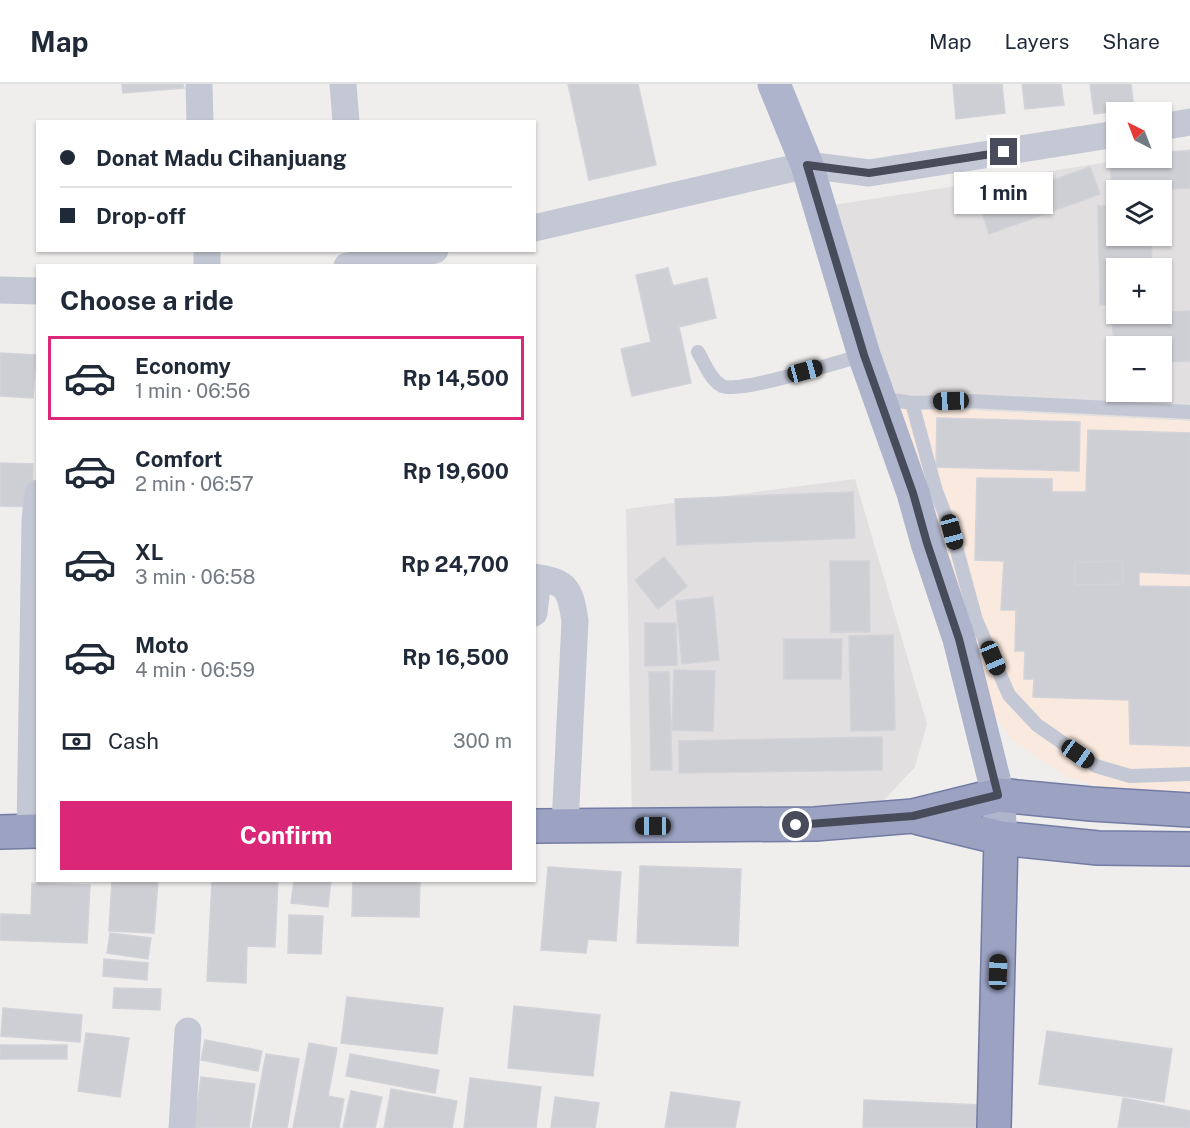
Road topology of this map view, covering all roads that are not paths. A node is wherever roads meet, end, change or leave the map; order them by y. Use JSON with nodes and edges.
{"nodes":[{"id":1,"x":198,"y":84,"type":"edge"},
{"id":2,"x":343,"y":84,"type":"edge"},
{"id":3,"x":774,"y":84,"type":"edge"},
{"id":4,"x":200,"y":120,"type":"edge"},
{"id":5,"x":346,"y":120,"type":"edge"},
{"id":6,"x":1190,"y":122,"type":"edge"},
{"id":7,"x":1172,"y":125,"type":"edge"},
{"id":8,"x":1106,"y":136,"type":"edge"},
{"id":9,"x":807,"y":165,"type":"junction"},
{"id":10,"x":536,"y":228,"type":"edge"},
{"id":11,"x":427,"y":252,"type":"edge"},
{"id":12,"x":353,"y":260,"type":"edge"},
{"id":13,"x":0,"y":290,"type":"edge"},
{"id":14,"x":36,"y":291,"type":"edge"},
{"id":15,"x":698,"y":352,"type":"dead end"},
{"id":16,"x":864,"y":355,"type":"junction"},
{"id":17,"x":896,"y":400,"type":"junction"},
{"id":18,"x":1190,"y":412,"type":"edge"},
{"id":19,"x":924,"y":492,"type":"junction"},
{"id":20,"x":36,"y":532,"type":"edge"},
{"id":21,"x":536,"y":578,"type":"edge"},
{"id":22,"x":1190,"y":774,"type":"edge"},
{"id":23,"x":998,"y":795,"type":"junction"},
{"id":24,"x":1190,"y":810,"type":"edge"},
{"id":25,"x":913,"y":816,"type":"junction"},
{"id":26,"x":550,"y":826,"type":"edge"},
{"id":27,"x":22,"y":832,"type":"edge"},
{"id":28,"x":1001,"y":838,"type":"junction"},
{"id":29,"x":1190,"y":849,"type":"edge"},
{"id":30,"x":188,"y":1031,"type":"dead end"},
{"id":31,"x":182,"y":1128,"type":"edge"},
{"id":32,"x":994,"y":1128,"type":"edge"}],
"edges":[{"from":1,"to":4,"type":"street"},
{"from":2,"to":5,"type":"street"},
{"from":3,"to":9,"type":"main road"},
{"from":6,"to":7,"type":"street"},
{"from":8,"to":9,"type":"street"},
{"from":9,"to":10,"type":"street"},
{"from":9,"to":16,"type":"main road"},
{"from":11,"to":12,"type":"street"},
{"from":13,"to":14,"type":"street"},
{"from":15,"to":16,"type":"lane"},
{"from":16,"to":17,"type":"main road"},
{"from":17,"to":18,"type":"lane"},
{"from":17,"to":19,"type":"main road"},
{"from":19,"to":22,"type":"lane"},
{"from":19,"to":23,"type":"main road"},
{"from":20,"to":27,"type":"street"},
{"from":21,"to":26,"type":"street"},
{"from":23,"to":24,"type":"highway"},
{"from":23,"to":25,"type":"highway"},
{"from":23,"to":28,"type":"main road"},
{"from":25,"to":26,"type":"highway"},
{"from":25,"to":28,"type":"highway"},
{"from":28,"to":29,"type":"highway"},
{"from":28,"to":32,"type":"highway"},
{"from":30,"to":31,"type":"street"}]}
